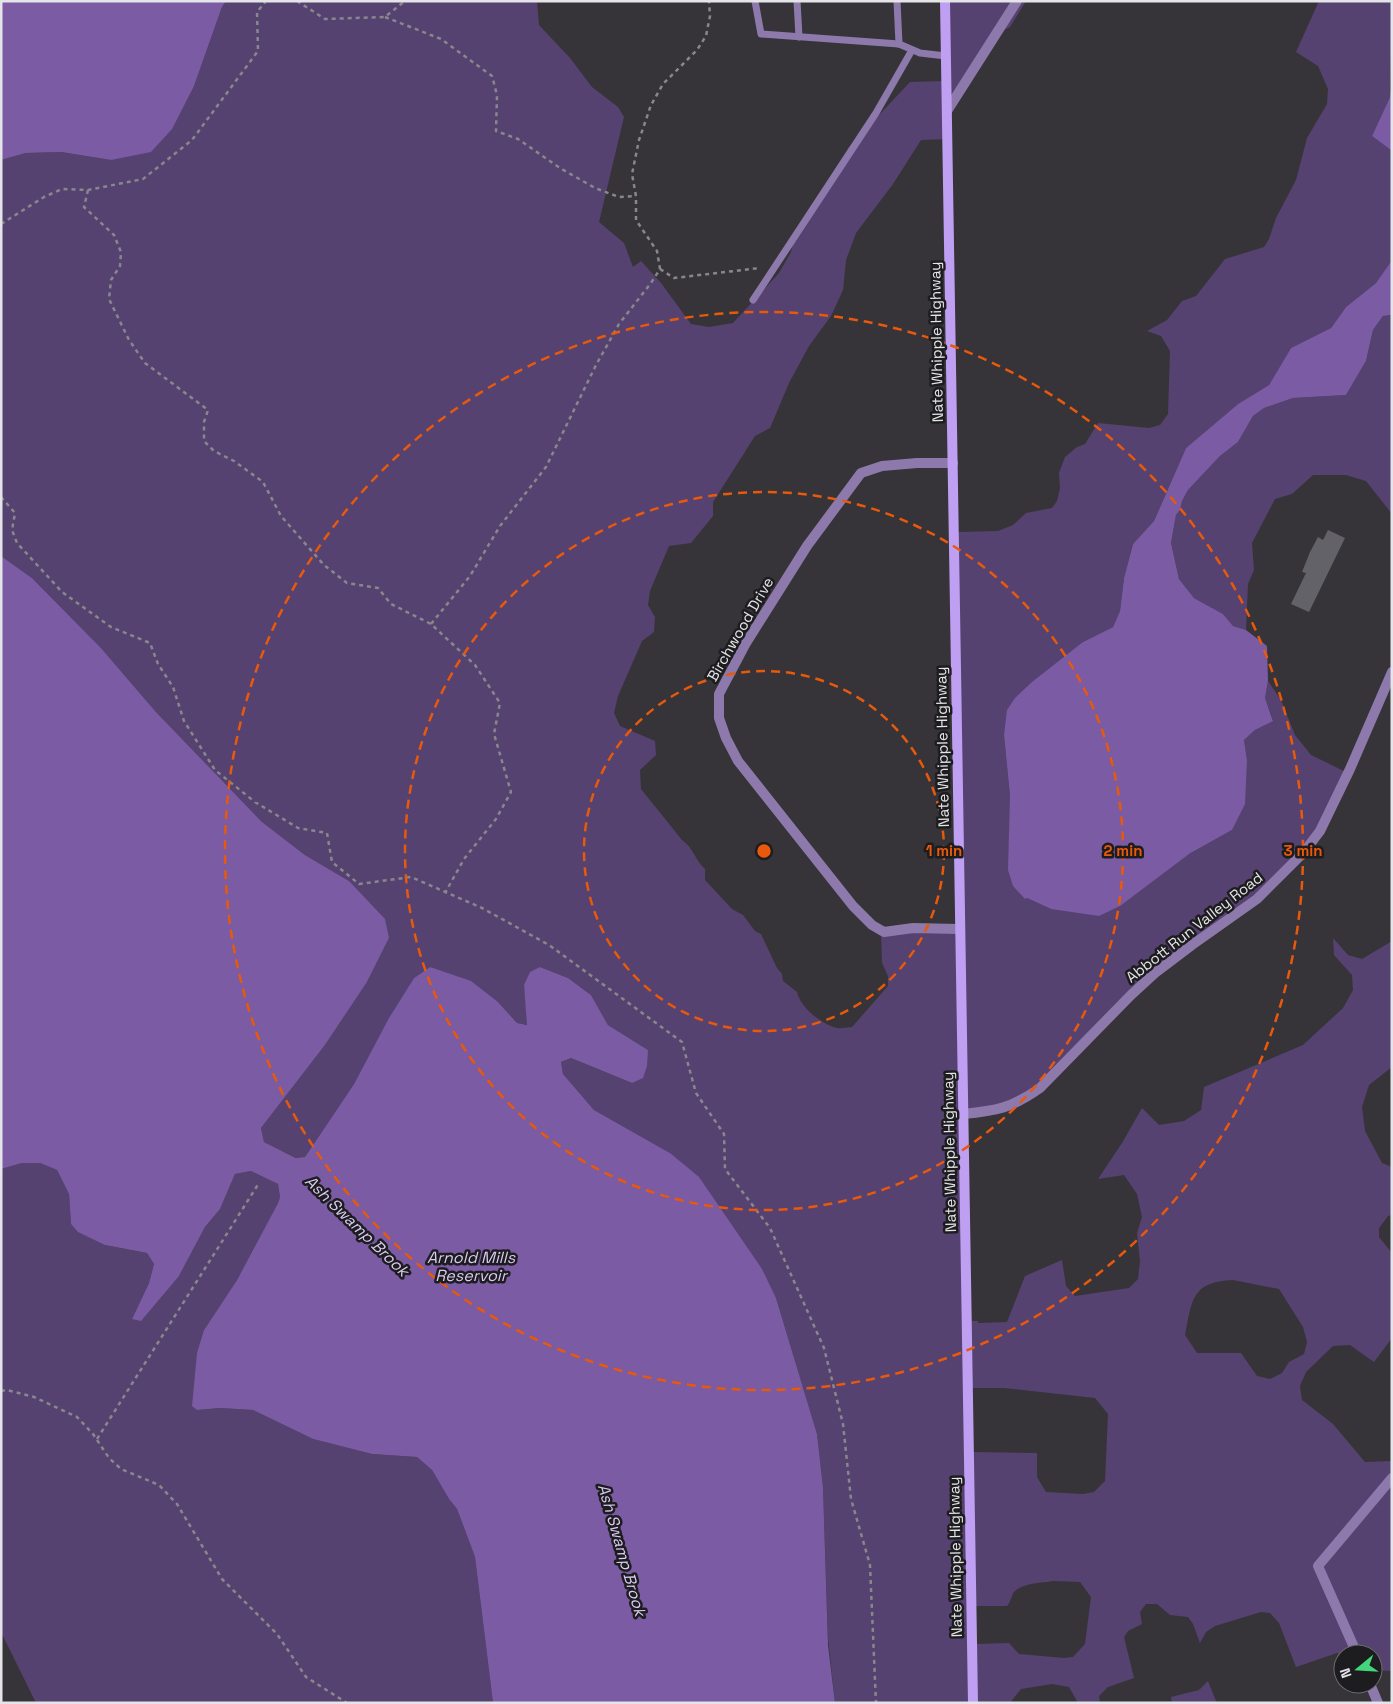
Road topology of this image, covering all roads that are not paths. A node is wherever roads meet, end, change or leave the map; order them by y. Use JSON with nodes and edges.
{"nodes":[{"id":1,"x":755,"y":1,"type":"edge"},
{"id":2,"x":797,"y":1,"type":"edge"},
{"id":3,"x":897,"y":1,"type":"edge"},
{"id":4,"x":945,"y":1,"type":"edge"},
{"id":5,"x":1017,"y":1,"type":"edge"},
{"id":6,"x":798,"y":37,"type":"junction"},
{"id":7,"x":899,"y":44,"type":"junction"},
{"id":8,"x":912,"y":50,"type":"junction"},
{"id":9,"x":946,"y":56,"type":"junction"},
{"id":10,"x":947,"y":111,"type":"junction"},
{"id":11,"x":752,"y":300,"type":"dead end"},
{"id":12,"x":954,"y":463,"type":"junction"},
{"id":13,"x":1392,"y":672,"type":"edge"},
{"id":14,"x":959,"y":929,"type":"junction"},
{"id":15,"x":963,"y":1114,"type":"junction"},
{"id":16,"x":1392,"y":1478,"type":"edge"},
{"id":17,"x":1353,"y":1644,"type":"edge"},
{"id":18,"x":973,"y":1703,"type":"edge"}],
"edges":[{"from":1,"to":6,"type":"lane"},
{"from":2,"to":6,"type":"lane"},
{"from":3,"to":7,"type":"lane"},
{"from":4,"to":9,"type":"main road","name":"Nate Whipple Highway"},
{"from":5,"to":10,"type":"street"},
{"from":6,"to":7,"type":"lane"},
{"from":7,"to":8,"type":"lane"},
{"from":8,"to":9,"type":"lane"},
{"from":8,"to":11,"type":"lane"},
{"from":9,"to":10,"type":"main road","name":"Nate Whipple Highway"},
{"from":10,"to":12,"type":"main road","name":"Nate Whipple Highway"},
{"from":12,"to":14,"type":"main road","name":"Nate Whipple Highway"},
{"from":12,"to":14,"type":"street","name":"Birchwood Drive"},
{"from":13,"to":15,"type":"street","name":"Abbott Run Valley Road"},
{"from":14,"to":15,"type":"main road","name":"Nate Whipple Highway"},
{"from":15,"to":18,"type":"main road","name":"Nate Whipple Highway"},
{"from":16,"to":17,"type":"street"}]}
